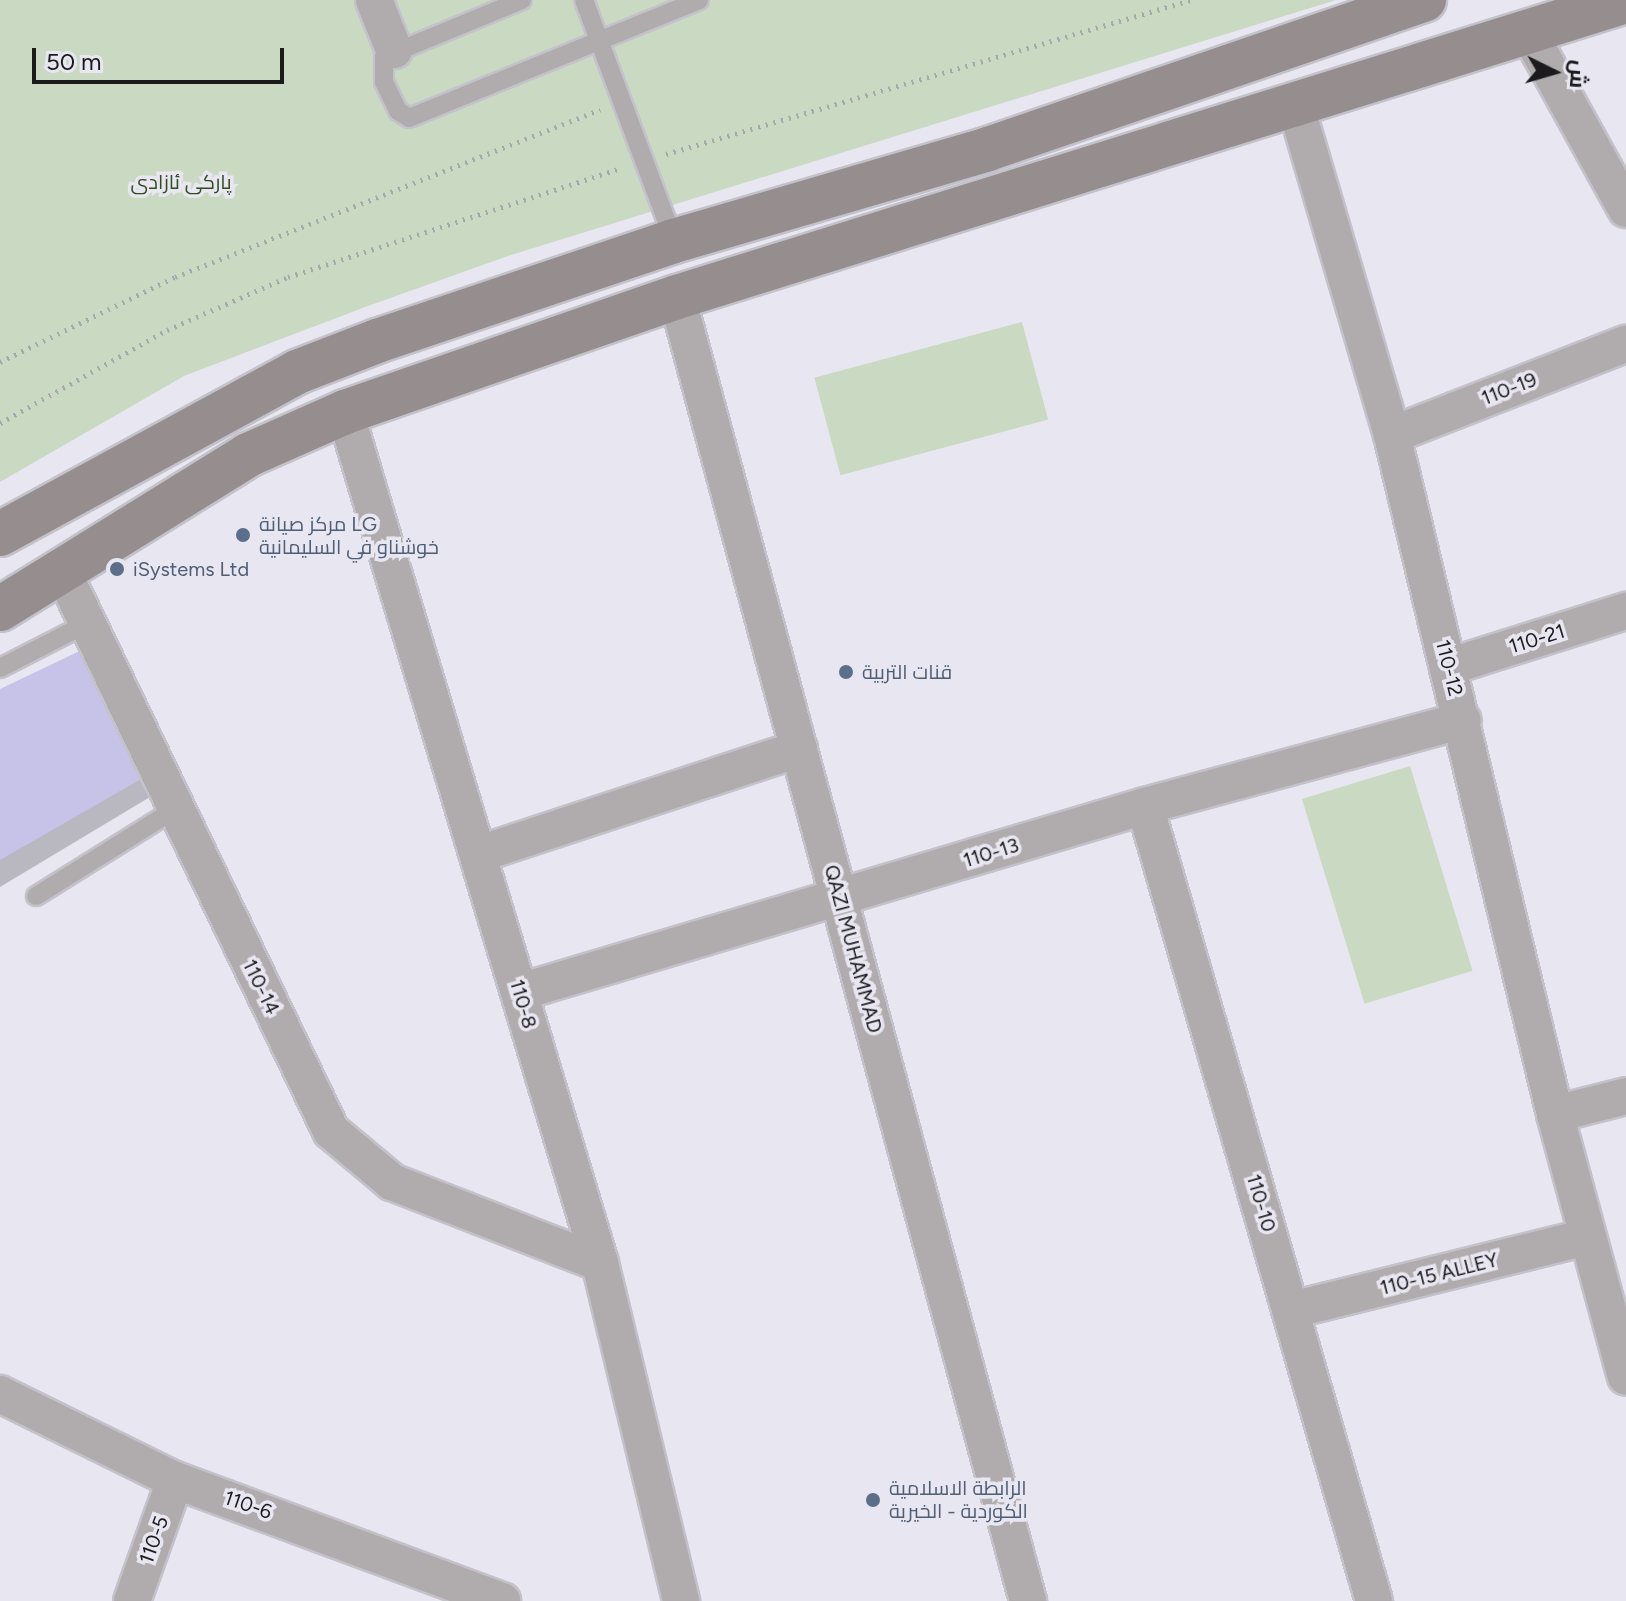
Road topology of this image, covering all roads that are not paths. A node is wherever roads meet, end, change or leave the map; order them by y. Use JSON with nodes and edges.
{"nodes":[{"id":1,"x":374,"y":0,"type":"edge"},
{"id":2,"x":522,"y":0,"type":"edge"},
{"id":3,"x":584,"y":0,"type":"edge"},
{"id":4,"x":699,"y":0,"type":"edge"},
{"id":5,"x":1421,"y":1,"type":"edge"},
{"id":6,"x":1626,"y":1,"type":"edge"},
{"id":7,"x":1529,"y":33,"type":"junction"},
{"id":8,"x":601,"y":38,"type":"junction"},
{"id":9,"x":394,"y":50,"type":"junction"},
{"id":10,"x":1439,"y":60,"type":"junction"},
{"id":11,"x":1295,"y":103,"type":"junction"},
{"id":12,"x":1626,"y":209,"type":"edge"},
{"id":13,"x":674,"y":241,"type":"junction"},
{"id":14,"x":677,"y":297,"type":"junction"},
{"id":15,"x":1626,"y":344,"type":"edge"},
{"id":16,"x":345,"y":412,"type":"junction"},
{"id":17,"x":1392,"y":435,"type":"junction"},
{"id":18,"x":0,"y":534,"type":"edge"},
{"id":19,"x":62,"y":570,"type":"junction"},
{"id":20,"x":0,"y":609,"type":"edge"},
{"id":21,"x":1626,"y":611,"type":"edge"},
{"id":22,"x":88,"y":623,"type":"junction"},
{"id":23,"x":1448,"y":667,"type":"junction"},
{"id":24,"x":0,"y":668,"type":"edge"},
{"id":25,"x":1463,"y":720,"type":"junction"},
{"id":26,"x":799,"y":749,"type":"junction"},
{"id":27,"x":1145,"y":806,"type":"junction"},
{"id":28,"x":175,"y":809,"type":"junction"},
{"id":29,"x":479,"y":854,"type":"junction"},
{"id":30,"x":36,"y":896,"type":"dead end"},
{"id":31,"x":840,"y":899,"type":"junction"},
{"id":32,"x":520,"y":992,"type":"junction"},
{"id":33,"x":1626,"y":1096,"type":"edge"},
{"id":34,"x":1555,"y":1114,"type":"junction"},
{"id":35,"x":1586,"y":1237,"type":"junction"},
{"id":36,"x":600,"y":1263,"type":"junction"},
{"id":37,"x":1292,"y":1310,"type":"junction"},
{"id":38,"x":1623,"y":1357,"type":"edge"},
{"id":39,"x":0,"y":1394,"type":"edge"},
{"id":40,"x":175,"y":1480,"type":"junction"},
{"id":41,"x":434,"y":1589,"type":"edge"},
{"id":42,"x":132,"y":1601,"type":"edge"},
{"id":43,"x":502,"y":1601,"type":"edge"},
{"id":44,"x":681,"y":1601,"type":"edge"},
{"id":45,"x":1028,"y":1601,"type":"edge"},
{"id":46,"x":1374,"y":1601,"type":"edge"}],
"edges":[{"from":1,"to":9,"type":"street"},
{"from":2,"to":9,"type":"lane"},
{"from":3,"to":8,"type":"lane"},
{"from":4,"to":8,"type":"lane"},
{"from":5,"to":10,"type":"main road"},
{"from":5,"to":13,"type":"main road"},
{"from":6,"to":7,"type":"main road"},
{"from":7,"to":10,"type":"main road"},
{"from":7,"to":12,"type":"street"},
{"from":8,"to":9,"type":"lane"},
{"from":8,"to":13,"type":"lane"},
{"from":10,"to":11,"type":"main road"},
{"from":11,"to":14,"type":"main road"},
{"from":11,"to":17,"type":"street","name":"110-12"},
{"from":13,"to":18,"type":"main road"},
{"from":14,"to":16,"type":"main road"},
{"from":14,"to":26,"type":"street","name":"QAZI MUHAMMAD"},
{"from":15,"to":17,"type":"street","name":"110-19"},
{"from":16,"to":19,"type":"main road"},
{"from":16,"to":29,"type":"street","name":"110-8"},
{"from":17,"to":23,"type":"street","name":"110-12"},
{"from":19,"to":20,"type":"main road"},
{"from":19,"to":22,"type":"street","name":"110-14"},
{"from":21,"to":23,"type":"street","name":"110-21"},
{"from":22,"to":24,"type":"lane"},
{"from":22,"to":28,"type":"street","name":"110-14"},
{"from":23,"to":25,"type":"street","name":"110-12"},
{"from":25,"to":27,"type":"street","name":"110-13"},
{"from":25,"to":34,"type":"street","name":"110-12"},
{"from":26,"to":29,"type":"street"},
{"from":26,"to":31,"type":"street","name":"QAZI MUHAMMAD"},
{"from":27,"to":31,"type":"street","name":"110-13"},
{"from":27,"to":37,"type":"street","name":"110-10"},
{"from":28,"to":30,"type":"lane"},
{"from":28,"to":36,"type":"street","name":"110-14"},
{"from":29,"to":32,"type":"street","name":"110-8"},
{"from":31,"to":32,"type":"street","name":"110-13"},
{"from":31,"to":45,"type":"street","name":"QAZI MUHAMMAD"},
{"from":32,"to":36,"type":"street","name":"110-8"},
{"from":33,"to":34,"type":"street"},
{"from":34,"to":35,"type":"street","name":"110-12"},
{"from":35,"to":37,"type":"street","name":"110-15 ALLEY"},
{"from":35,"to":38,"type":"street","name":"110-12"},
{"from":36,"to":44,"type":"street","name":"110-8"},
{"from":37,"to":46,"type":"street","name":"110-10"},
{"from":39,"to":40,"type":"street","name":"110-6"},
{"from":40,"to":41,"type":"street","name":"110-6"},
{"from":40,"to":42,"type":"street","name":"110-5"},
{"from":41,"to":43,"type":"street","name":"110-6"}]}
